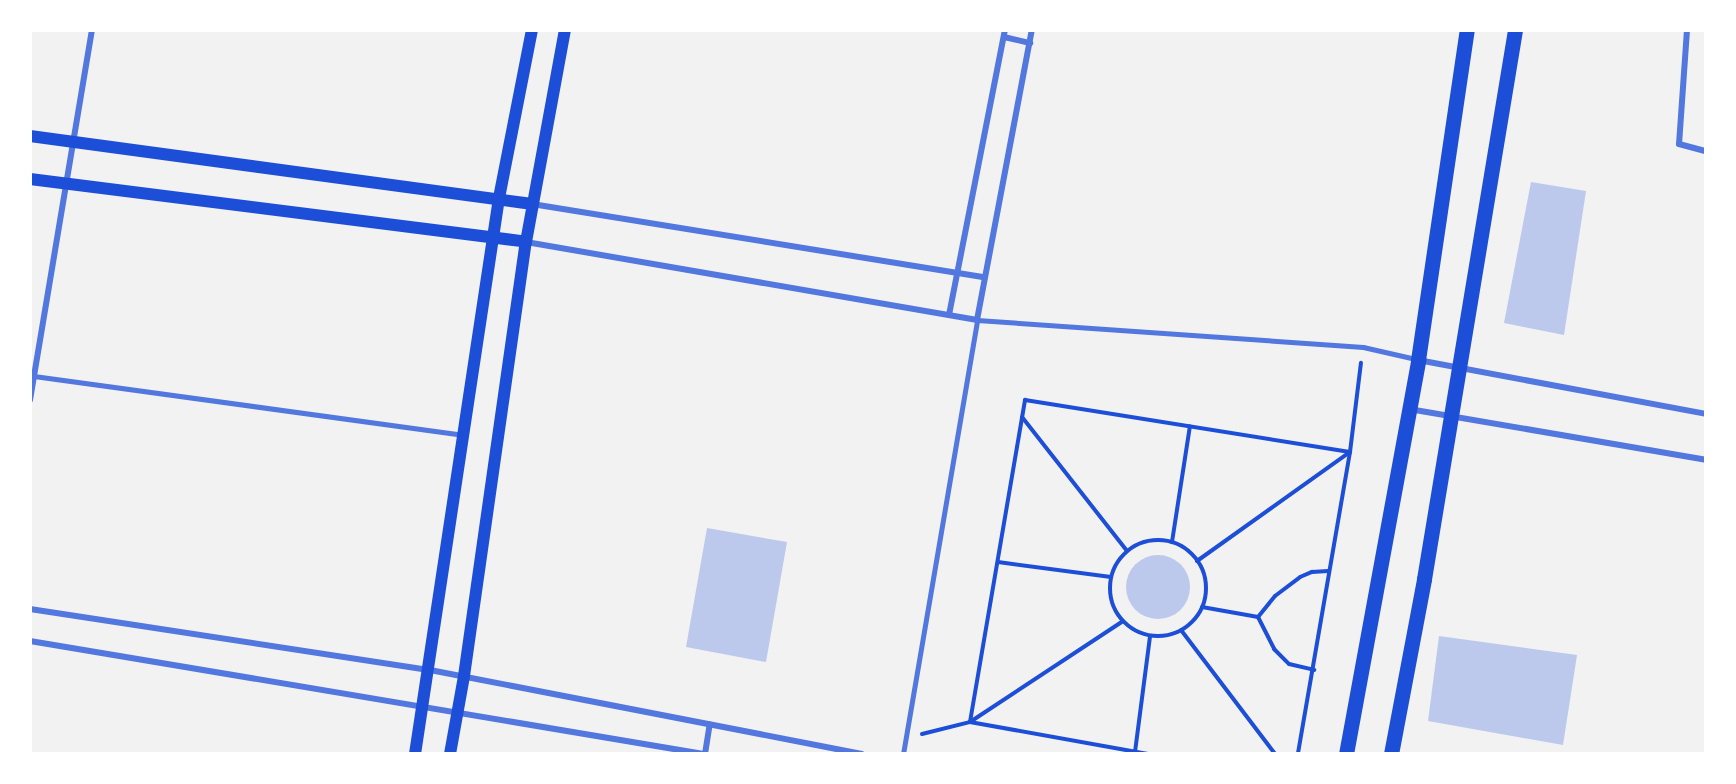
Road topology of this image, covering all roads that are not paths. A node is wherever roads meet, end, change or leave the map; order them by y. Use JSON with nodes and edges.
{"nodes":[{"id":1,"x":92,"y":30,"type":"edge"},
{"id":2,"x":532,"y":30,"type":"edge"},
{"id":3,"x":565,"y":30,"type":"edge"},
{"id":4,"x":1032,"y":30,"type":"edge"},
{"id":5,"x":1467,"y":30,"type":"edge"},
{"id":6,"x":1515,"y":30,"type":"edge"},
{"id":7,"x":1687,"y":30,"type":"edge"},
{"id":8,"x":1005,"y":33,"type":"edge"},
{"id":9,"x":1030,"y":43,"type":"junction"},
{"id":10,"x":30,"y":136,"type":"edge"},
{"id":11,"x":71,"y":144,"type":"junction"},
{"id":12,"x":1706,"y":151,"type":"edge"},
{"id":13,"x":30,"y":179,"type":"edge"},
{"id":14,"x":65,"y":185,"type":"junction"},
{"id":15,"x":499,"y":198,"type":"junction"},
{"id":16,"x":532,"y":204,"type":"junction"},
{"id":17,"x":493,"y":237,"type":"junction"},
{"id":18,"x":526,"y":242,"type":"junction"},
{"id":19,"x":959,"y":270,"type":"junction"},
{"id":20,"x":984,"y":277,"type":"junction"},
{"id":21,"x":950,"y":315,"type":"junction"},
{"id":22,"x":976,"y":320,"type":"junction"},
{"id":23,"x":1418,"y":360,"type":"junction"},
{"id":24,"x":1459,"y":367,"type":"junction"},
{"id":25,"x":34,"y":376,"type":"junction"},
{"id":26,"x":30,"y":400,"type":"edge"},
{"id":27,"x":1408,"y":409,"type":"junction"},
{"id":28,"x":1706,"y":414,"type":"edge"},
{"id":29,"x":1450,"y":416,"type":"junction"},
{"id":30,"x":462,"y":435,"type":"junction"},
{"id":31,"x":1706,"y":460,"type":"edge"},
{"id":32,"x":30,"y":609,"type":"edge"},
{"id":33,"x":30,"y":641,"type":"edge"},
{"id":34,"x":430,"y":670,"type":"junction"},
{"id":35,"x":464,"y":676,"type":"junction"},
{"id":36,"x":424,"y":706,"type":"junction"},
{"id":37,"x":458,"y":711,"type":"junction"},
{"id":38,"x":710,"y":724,"type":"junction"},
{"id":39,"x":415,"y":754,"type":"edge"},
{"id":40,"x":450,"y":754,"type":"edge"},
{"id":41,"x":705,"y":754,"type":"edge"},
{"id":42,"x":862,"y":754,"type":"edge"},
{"id":43,"x":903,"y":754,"type":"edge"},
{"id":44,"x":1346,"y":754,"type":"edge"},
{"id":45,"x":1391,"y":754,"type":"edge"}],
"edges":[{"from":1,"to":11,"type":"street"},
{"from":2,"to":15,"type":"main road"},
{"from":3,"to":16,"type":"main road"},
{"from":4,"to":9,"type":"street"},
{"from":5,"to":23,"type":"main road"},
{"from":6,"to":24,"type":"main road"},
{"from":7,"to":12,"type":"street"},
{"from":8,"to":9,"type":"street"},
{"from":8,"to":19,"type":"street"},
{"from":9,"to":20,"type":"street"},
{"from":10,"to":11,"type":"main road"},
{"from":11,"to":14,"type":"street"},
{"from":11,"to":15,"type":"main road"},
{"from":13,"to":14,"type":"main road"},
{"from":14,"to":17,"type":"main road"},
{"from":14,"to":25,"type":"street"},
{"from":15,"to":16,"type":"main road"},
{"from":15,"to":17,"type":"main road"},
{"from":16,"to":18,"type":"main road"},
{"from":16,"to":19,"type":"street"},
{"from":17,"to":18,"type":"main road"},
{"from":17,"to":30,"type":"main road"},
{"from":18,"to":21,"type":"street"},
{"from":18,"to":35,"type":"main road"},
{"from":19,"to":20,"type":"street"},
{"from":19,"to":21,"type":"street"},
{"from":20,"to":22,"type":"street"},
{"from":21,"to":22,"type":"street"},
{"from":22,"to":23,"type":"street"},
{"from":22,"to":43,"type":"street"},
{"from":23,"to":24,"type":"street"},
{"from":23,"to":27,"type":"main road"},
{"from":24,"to":28,"type":"street"},
{"from":24,"to":29,"type":"main road"},
{"from":25,"to":26,"type":"street"},
{"from":25,"to":30,"type":"lane"},
{"from":27,"to":29,"type":"street"},
{"from":27,"to":44,"type":"main road"},
{"from":29,"to":31,"type":"street"},
{"from":29,"to":45,"type":"main road"},
{"from":30,"to":34,"type":"main road"},
{"from":32,"to":34,"type":"street"},
{"from":33,"to":36,"type":"street"},
{"from":34,"to":35,"type":"street"},
{"from":34,"to":36,"type":"main road"},
{"from":35,"to":37,"type":"main road"},
{"from":35,"to":38,"type":"street"},
{"from":36,"to":37,"type":"street"},
{"from":36,"to":39,"type":"main road"},
{"from":37,"to":40,"type":"main road"},
{"from":37,"to":41,"type":"street"},
{"from":38,"to":41,"type":"street"},
{"from":38,"to":42,"type":"street"}]}
